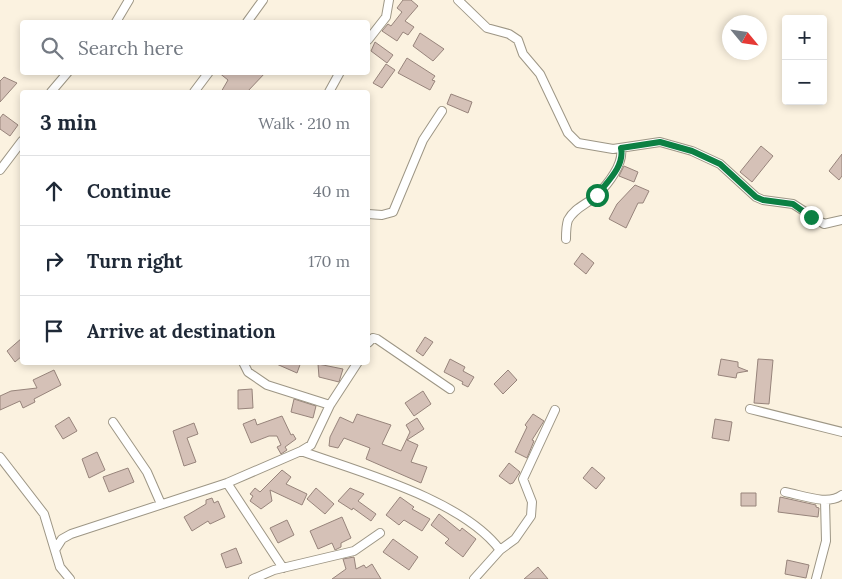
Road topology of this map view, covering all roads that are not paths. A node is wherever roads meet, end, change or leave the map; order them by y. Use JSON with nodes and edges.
{"nodes":[{"id":1,"x":129,"y":0,"type":"edge"},
{"id":2,"x":263,"y":0,"type":"edge"},
{"id":3,"x":389,"y":0,"type":"edge"},
{"id":4,"x":458,"y":0,"type":"edge"},
{"id":5,"x":117,"y":20,"type":"edge"},
{"id":6,"x":248,"y":20,"type":"edge"},
{"id":7,"x":370,"y":37,"type":"edge"},
{"id":8,"x":65,"y":75,"type":"edge"},
{"id":9,"x":207,"y":75,"type":"edge"},
{"id":10,"x":338,"y":75,"type":"edge"},
{"id":11,"x":53,"y":90,"type":"edge"},
{"id":12,"x":196,"y":90,"type":"edge"},
{"id":13,"x":330,"y":90,"type":"edge"},
{"id":14,"x":442,"y":111,"type":"dead end"},
{"id":15,"x":20,"y":144,"type":"edge"},
{"id":16,"x":621,"y":148,"type":"junction"},
{"id":17,"x":0,"y":170,"type":"edge"},
{"id":18,"x":370,"y":214,"type":"edge"},
{"id":19,"x":842,"y":220,"type":"edge"},
{"id":20,"x":566,"y":239,"type":"dead end"},
{"id":21,"x":370,"y":341,"type":"edge"},
{"id":22,"x":244,"y":365,"type":"edge"},
{"id":23,"x":356,"y":365,"type":"edge"},
{"id":24,"x":450,"y":390,"type":"dead end"},
{"id":25,"x":330,"y":405,"type":"junction"},
{"id":26,"x":750,"y":409,"type":"dead end"},
{"id":27,"x":555,"y":410,"type":"dead end"},
{"id":28,"x":113,"y":422,"type":"dead end"},
{"id":29,"x":842,"y":432,"type":"edge"},
{"id":30,"x":301,"y":451,"type":"junction"},
{"id":31,"x":0,"y":457,"type":"edge"},
{"id":32,"x":227,"y":483,"type":"junction"},
{"id":33,"x":785,"y":492,"type":"dead end"},
{"id":34,"x":842,"y":495,"type":"edge"},
{"id":35,"x":825,"y":500,"type":"junction"},
{"id":36,"x":161,"y":504,"type":"junction"},
{"id":37,"x":50,"y":531,"type":"junction"},
{"id":38,"x":380,"y":533,"type":"dead end"},
{"id":39,"x":71,"y":534,"type":"junction"},
{"id":40,"x":54,"y":550,"type":"junction"},
{"id":41,"x":500,"y":550,"type":"junction"},
{"id":42,"x":283,"y":568,"type":"junction"},
{"id":43,"x":70,"y":579,"type":"edge"},
{"id":44,"x":254,"y":579,"type":"edge"},
{"id":45,"x":474,"y":579,"type":"edge"},
{"id":46,"x":816,"y":579,"type":"edge"}],
"edges":[{"from":1,"to":5,"type":"street"},
{"from":2,"to":6,"type":"street"},
{"from":3,"to":7,"type":"street"},
{"from":4,"to":16,"type":"street"},
{"from":8,"to":11,"type":"street"},
{"from":9,"to":12,"type":"street"},
{"from":10,"to":13,"type":"street"},
{"from":14,"to":18,"type":"street"},
{"from":15,"to":17,"type":"street"},
{"from":16,"to":19,"type":"street"},
{"from":16,"to":20,"type":"street"},
{"from":21,"to":24,"type":"street"},
{"from":22,"to":25,"type":"street"},
{"from":23,"to":25,"type":"street"},
{"from":25,"to":30,"type":"street"},
{"from":26,"to":29,"type":"street"},
{"from":27,"to":41,"type":"street"},
{"from":28,"to":36,"type":"street"},
{"from":30,"to":32,"type":"street"},
{"from":30,"to":41,"type":"street"},
{"from":31,"to":37,"type":"street"},
{"from":32,"to":36,"type":"street"},
{"from":32,"to":42,"type":"street"},
{"from":33,"to":35,"type":"street"},
{"from":34,"to":35,"type":"street"},
{"from":35,"to":46,"type":"street"},
{"from":36,"to":39,"type":"street"},
{"from":37,"to":39,"type":"street"},
{"from":37,"to":40,"type":"street"},
{"from":38,"to":42,"type":"street"},
{"from":39,"to":40,"type":"street"},
{"from":40,"to":43,"type":"street"},
{"from":41,"to":45,"type":"street"},
{"from":42,"to":44,"type":"street"}]}
